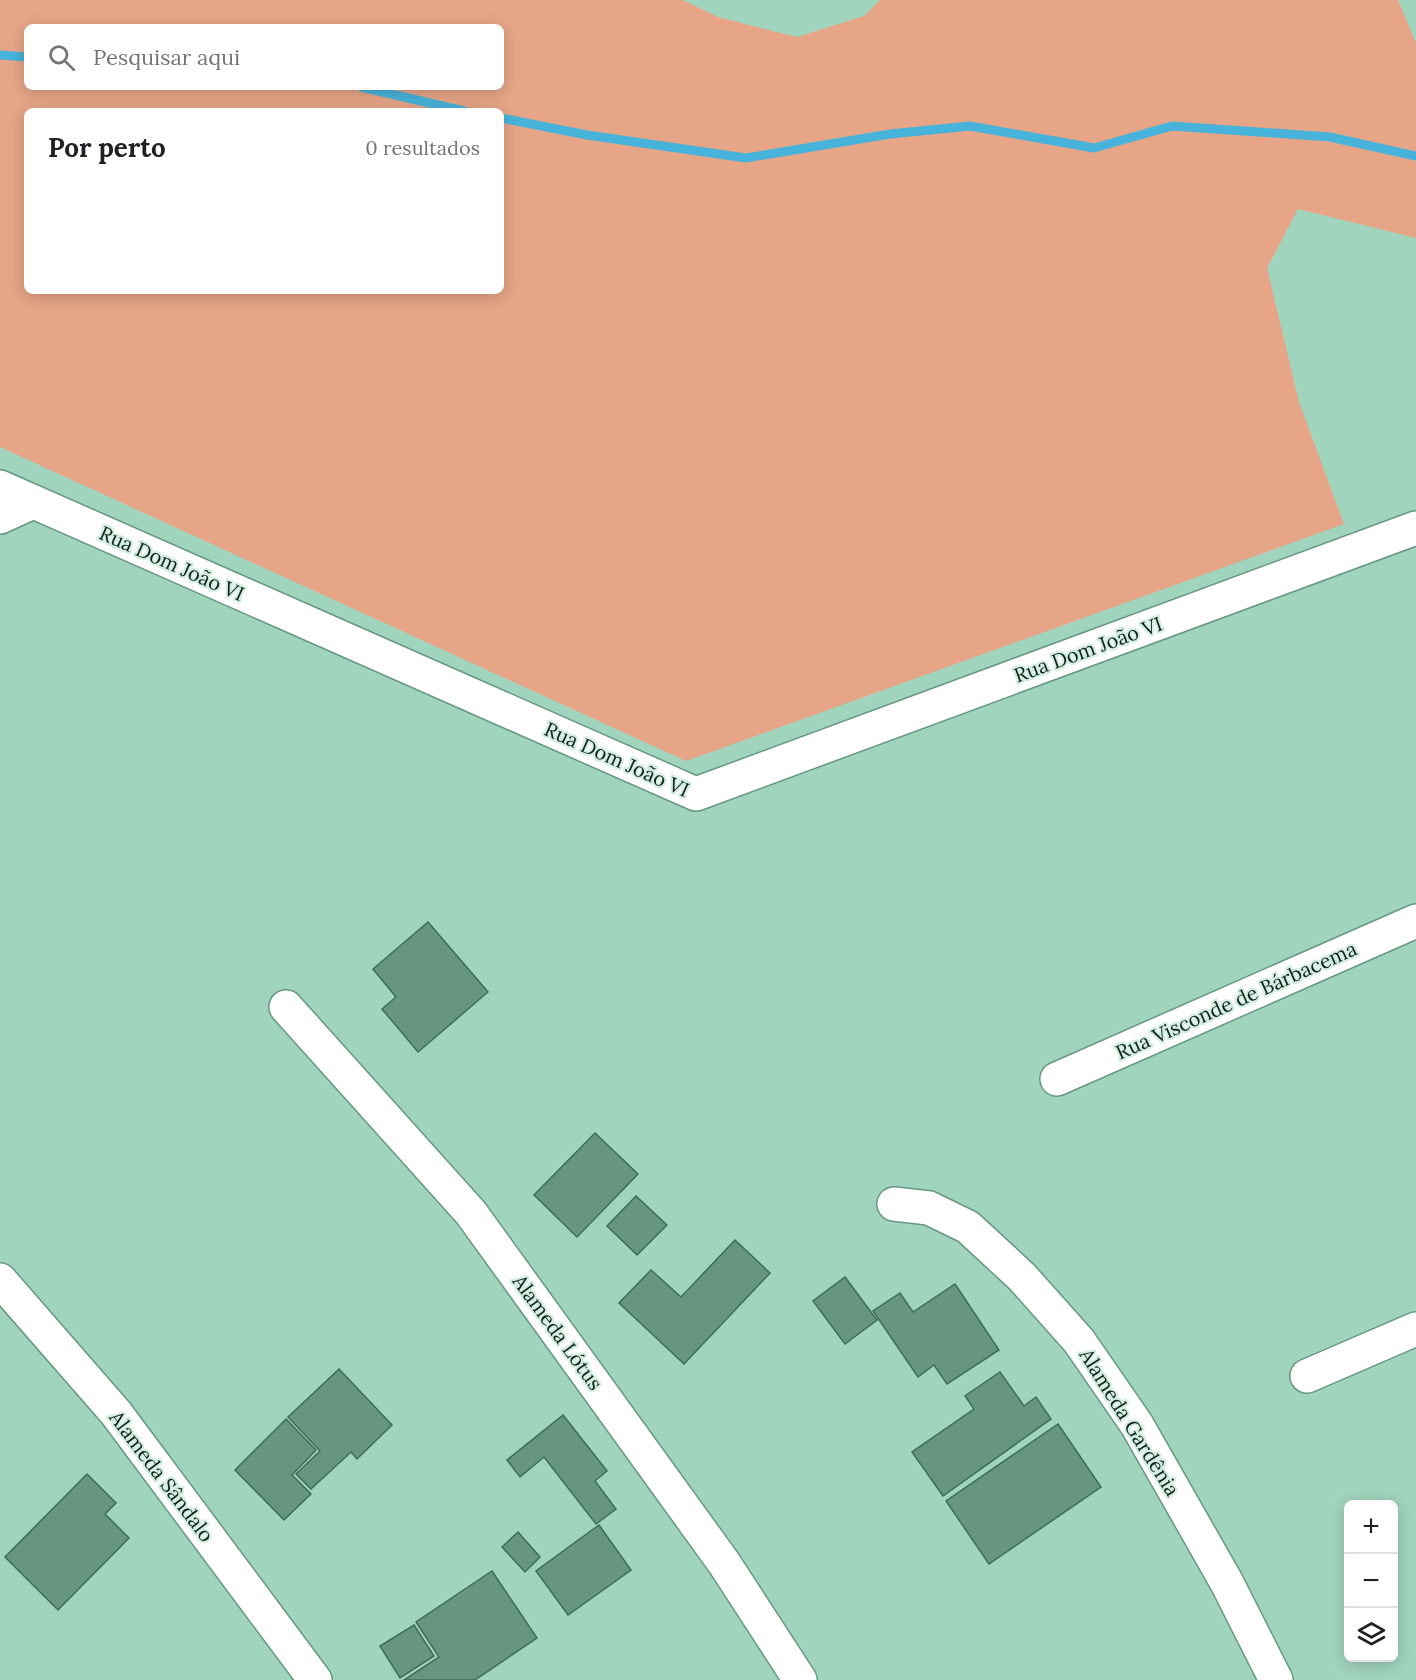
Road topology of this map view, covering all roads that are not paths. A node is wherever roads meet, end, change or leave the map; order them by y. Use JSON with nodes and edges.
{"nodes":[{"id":1,"x":0,"y":488,"type":"edge"},
{"id":2,"x":33,"y":502,"type":"junction"},
{"id":3,"x":0,"y":517,"type":"edge"},
{"id":4,"x":1416,"y":528,"type":"edge"},
{"id":5,"x":1416,"y":921,"type":"edge"},
{"id":6,"x":286,"y":1007,"type":"dead end"},
{"id":7,"x":1057,"y":1079,"type":"dead end"},
{"id":8,"x":894,"y":1204,"type":"dead end"},
{"id":9,"x":0,"y":1280,"type":"edge"},
{"id":10,"x":1416,"y":1329,"type":"edge"},
{"id":11,"x":1307,"y":1376,"type":"dead end"},
{"id":12,"x":315,"y":1680,"type":"edge"},
{"id":13,"x":800,"y":1680,"type":"edge"},
{"id":14,"x":1276,"y":1680,"type":"edge"}],
"edges":[{"from":1,"to":2,"type":"street","name":"Rua Dom João VI"},
{"from":2,"to":3,"type":"street"},
{"from":2,"to":4,"type":"street","name":"Rua Dom João VI"},
{"from":5,"to":7,"type":"street","name":"Rua Visconde de Bárbacema"},
{"from":6,"to":13,"type":"street","name":"Alameda Lótus"},
{"from":8,"to":14,"type":"street","name":"Alameda Gardênia"},
{"from":9,"to":12,"type":"street","name":"Alameda Sândalo"},
{"from":10,"to":11,"type":"street"}]}
